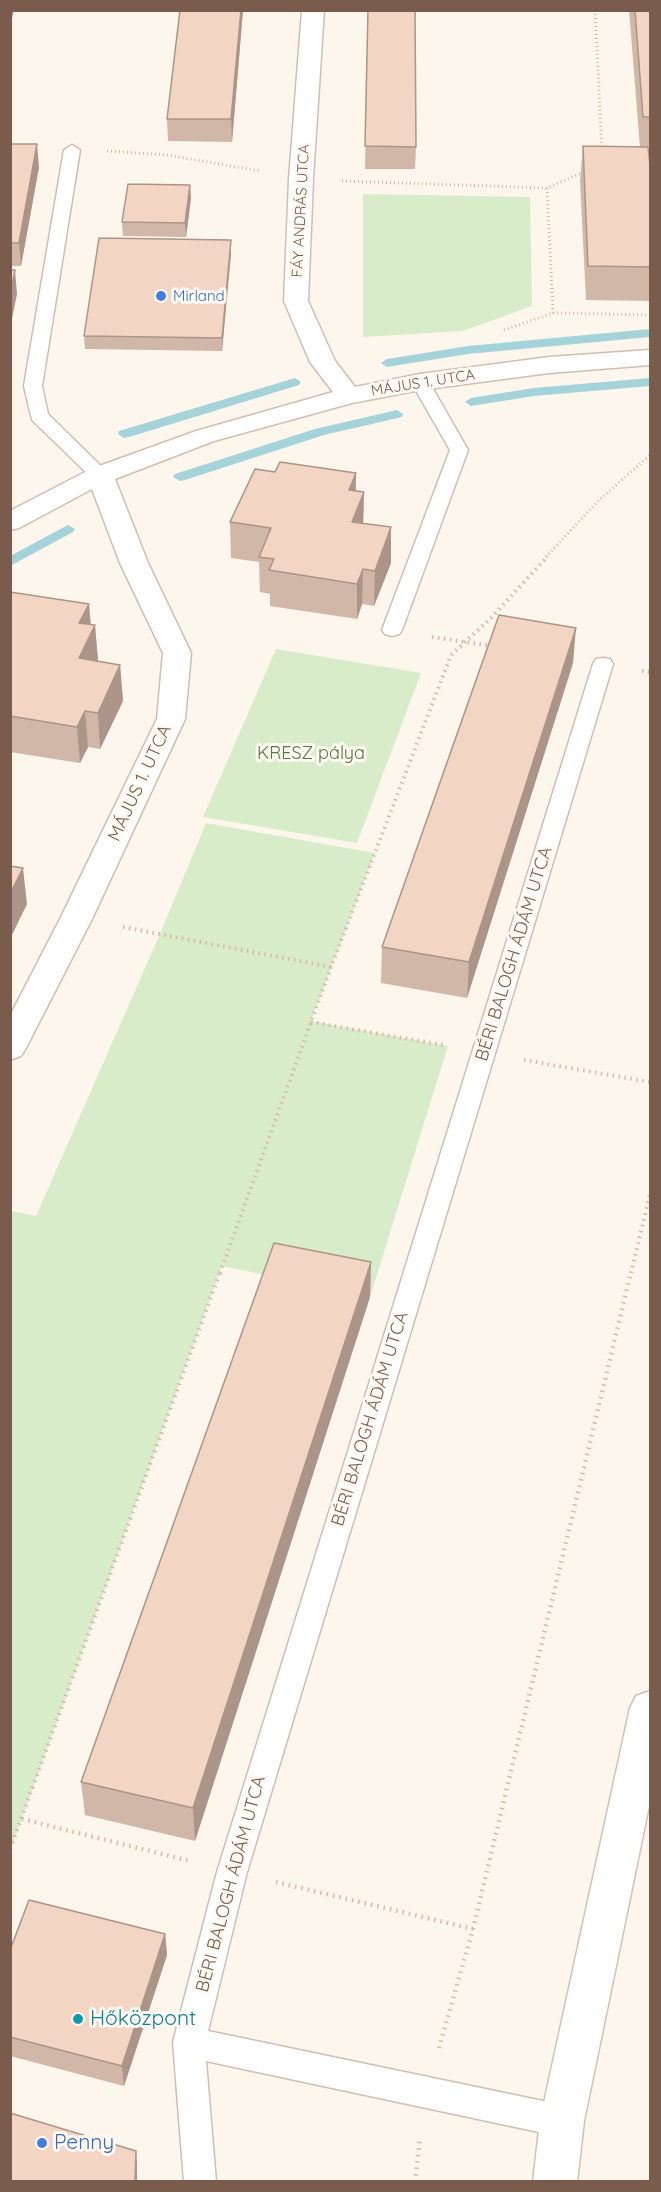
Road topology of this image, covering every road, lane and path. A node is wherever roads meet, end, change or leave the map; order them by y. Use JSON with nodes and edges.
{"nodes":[{"id":1,"x":313,"y":10,"type":"edge"},
{"id":2,"x":595,"y":10,"type":"edge"},
{"id":3,"x":72,"y":150,"type":"joint"},
{"id":4,"x":602,"y":153,"type":"edge"},
{"id":5,"x":585,"y":172,"type":"edge"},
{"id":6,"x":301,"y":179,"type":"junction"},
{"id":7,"x":548,"y":188,"type":"junction"},
{"id":8,"x":651,"y":315,"type":"edge"},
{"id":9,"x":651,"y":358,"type":"edge"},
{"id":10,"x":420,"y":382,"type":"junction"},
{"id":11,"x":349,"y":396,"type":"junction"},
{"id":12,"x":651,"y":455,"type":"edge"},
{"id":13,"x":100,"y":475,"type":"junction"},
{"id":14,"x":10,"y":522,"type":"edge"},
{"id":15,"x":392,"y":630,"type":"joint"},
{"id":16,"x":465,"y":642,"type":"junction"},
{"id":17,"x":496,"y":646,"type":"edge"},
{"id":18,"x":603,"y":664,"type":"dead end"},
{"id":19,"x":160,"y":934,"type":"dead end"},
{"id":20,"x":331,"y":967,"type":"junction"},
{"id":21,"x":311,"y":1022,"type":"junction"},
{"id":22,"x":10,"y":1048,"type":"edge"},
{"id":23,"x":483,"y":1052,"type":"junction"},
{"id":24,"x":651,"y":1082,"type":"edge"},
{"id":25,"x":651,"y":1194,"type":"edge"},
{"id":26,"x":651,"y":1708,"type":"edge"},
{"id":27,"x":22,"y":1819,"type":"junction"},
{"id":28,"x":10,"y":1849,"type":"edge"},
{"id":29,"x":232,"y":1872,"type":"junction"},
{"id":30,"x":473,"y":1929,"type":"junction"},
{"id":31,"x":189,"y":2042,"type":"junction"},
{"id":32,"x":426,"y":2094,"type":"junction"},
{"id":33,"x":562,"y":2121,"type":"junction"},
{"id":34,"x":200,"y":2181,"type":"edge"},
{"id":35,"x":415,"y":2181,"type":"edge"},
{"id":36,"x":555,"y":2181,"type":"edge"}],
"edges":[{"from":1,"to":6,"type":"street","name":"FÁY ANDRÁS UTCA"},
{"from":2,"to":4,"type":"path"},
{"from":3,"to":6,"type":"path"},
{"from":3,"to":13,"type":"lane"},
{"from":5,"to":7,"type":"path"},
{"from":6,"to":7,"type":"path"},
{"from":6,"to":11,"type":"street","name":"FÁY ANDRÁS UTCA"},
{"from":7,"to":8,"type":"path"},
{"from":9,"to":10,"type":"street","name":"MÁJUS 1. UTCA"},
{"from":10,"to":11,"type":"street","name":"MÁJUS 1. UTCA"},
{"from":10,"to":15,"type":"lane"},
{"from":11,"to":13,"type":"street","name":"MÁJUS 1. UTCA"},
{"from":12,"to":16,"type":"path"},
{"from":13,"to":14,"type":"street","name":"MÁJUS 1. UTCA"},
{"from":13,"to":22,"type":"street","name":"MÁJUS 1. UTCA"},
{"from":15,"to":16,"type":"path"},
{"from":16,"to":17,"type":"path"},
{"from":16,"to":20,"type":"path"},
{"from":18,"to":23,"type":"lane","name":"BÉRI BALOGH ÁDÁM UTCA"},
{"from":19,"to":20,"type":"path"},
{"from":20,"to":21,"type":"path"},
{"from":21,"to":23,"type":"path"},
{"from":21,"to":27,"type":"path"},
{"from":23,"to":24,"type":"path"},
{"from":23,"to":29,"type":"lane","name":"BÉRI BALOGH ÁDÁM UTCA"},
{"from":25,"to":30,"type":"path"},
{"from":26,"to":33,"type":"street"},
{"from":27,"to":28,"type":"path"},
{"from":27,"to":29,"type":"path"},
{"from":29,"to":30,"type":"path"},
{"from":29,"to":31,"type":"lane","name":"BÉRI BALOGH ÁDÁM UTCA"},
{"from":30,"to":32,"type":"path"},
{"from":31,"to":32,"type":"lane"},
{"from":31,"to":34,"type":"lane","name":"BÉRI BALOGH ÁDÁM UTCA"},
{"from":32,"to":33,"type":"lane"},
{"from":32,"to":35,"type":"path"},
{"from":33,"to":36,"type":"street"}]}
